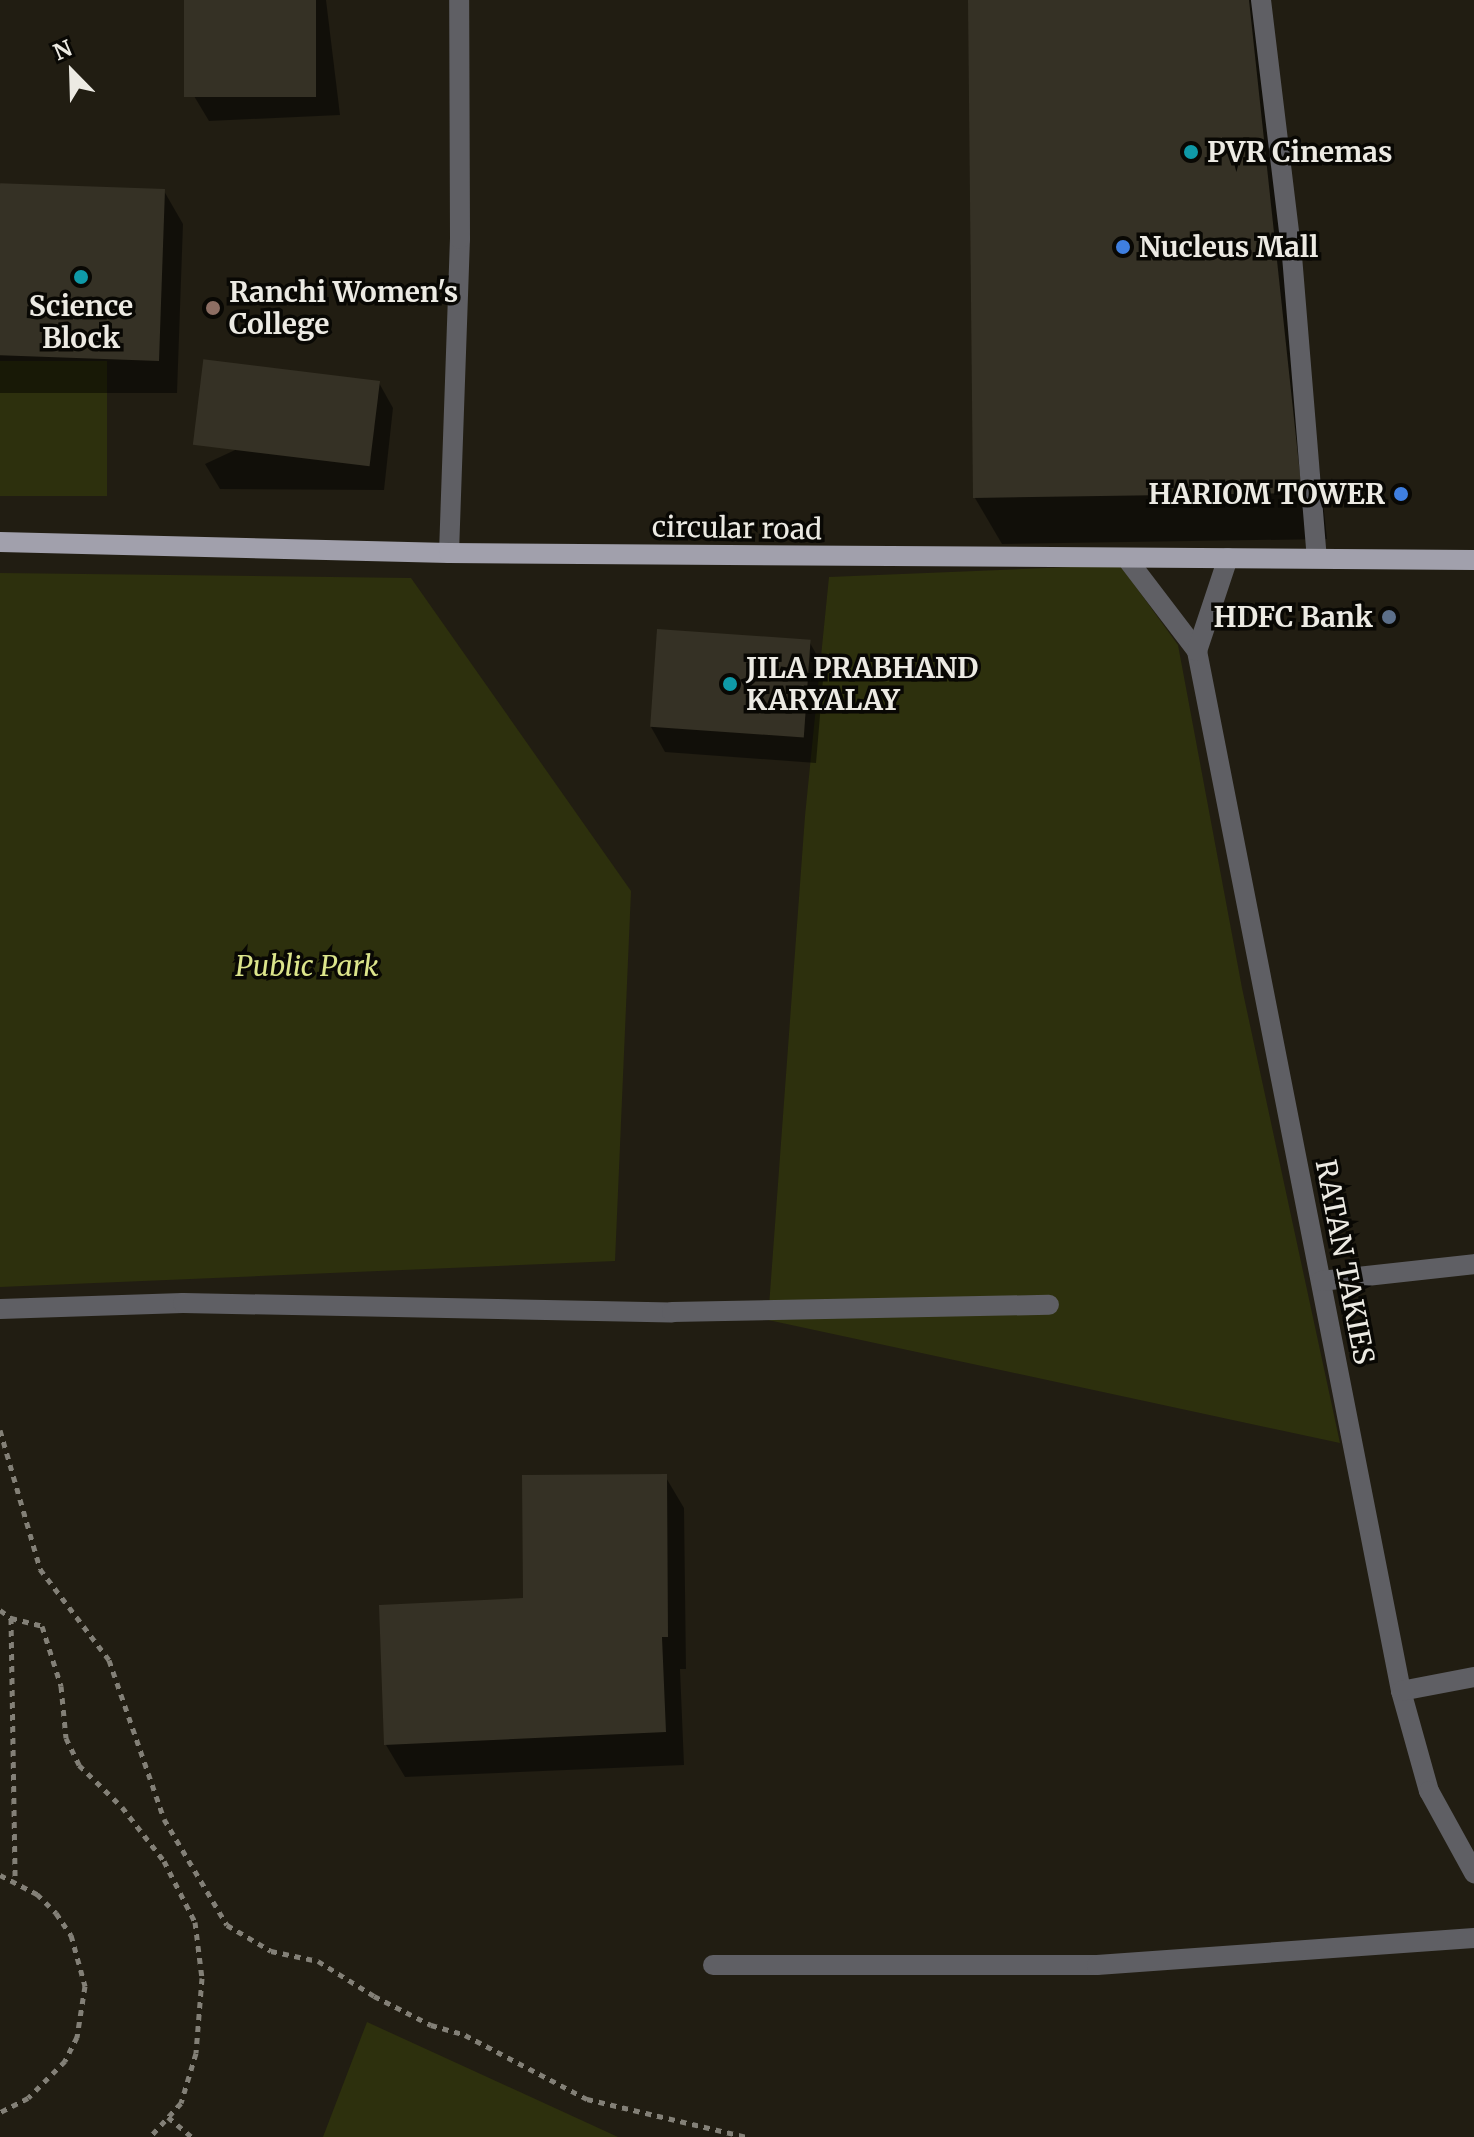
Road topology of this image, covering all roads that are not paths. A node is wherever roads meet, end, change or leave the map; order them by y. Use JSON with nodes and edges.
{"nodes":[{"id":1,"x":459,"y":0,"type":"edge"},
{"id":2,"x":1261,"y":0,"type":"edge"},
{"id":3,"x":0,"y":542,"type":"edge"},
{"id":4,"x":449,"y":553,"type":"junction"},
{"id":5,"x":1228,"y":558,"type":"junction"},
{"id":6,"x":1317,"y":558,"type":"junction"},
{"id":7,"x":1127,"y":559,"type":"junction"},
{"id":8,"x":1474,"y":560,"type":"edge"},
{"id":9,"x":1197,"y":651,"type":"junction"},
{"id":10,"x":1474,"y":1264,"type":"edge"},
{"id":11,"x":1321,"y":1281,"type":"junction"},
{"id":12,"x":1049,"y":1305,"type":"dead end"},
{"id":13,"x":0,"y":1309,"type":"edge"},
{"id":14,"x":1474,"y":1677,"type":"edge"},
{"id":15,"x":1401,"y":1691,"type":"junction"},
{"id":16,"x":1474,"y":1873,"type":"edge"},
{"id":17,"x":1474,"y":1938,"type":"edge"},
{"id":18,"x":713,"y":1965,"type":"dead end"}],
"edges":[{"from":1,"to":4,"type":"street"},
{"from":2,"to":6,"type":"street"},
{"from":3,"to":4,"type":"main road","name":"circular road"},
{"from":4,"to":7,"type":"main road","name":"circular road"},
{"from":5,"to":6,"type":"main road","name":"circular road"},
{"from":5,"to":7,"type":"main road","name":"circular road"},
{"from":5,"to":9,"type":"street","name":"RATAN TAKIES"},
{"from":6,"to":8,"type":"main road","name":"circular road"},
{"from":7,"to":9,"type":"street","name":"RATAN TAKIES"},
{"from":9,"to":11,"type":"street","name":"RATAN TAKIES"},
{"from":10,"to":11,"type":"street"},
{"from":11,"to":15,"type":"street","name":"RATAN TAKIES"},
{"from":12,"to":13,"type":"street"},
{"from":14,"to":15,"type":"street"},
{"from":15,"to":16,"type":"street","name":"RATAN TAKIES"},
{"from":17,"to":18,"type":"street"}]}
